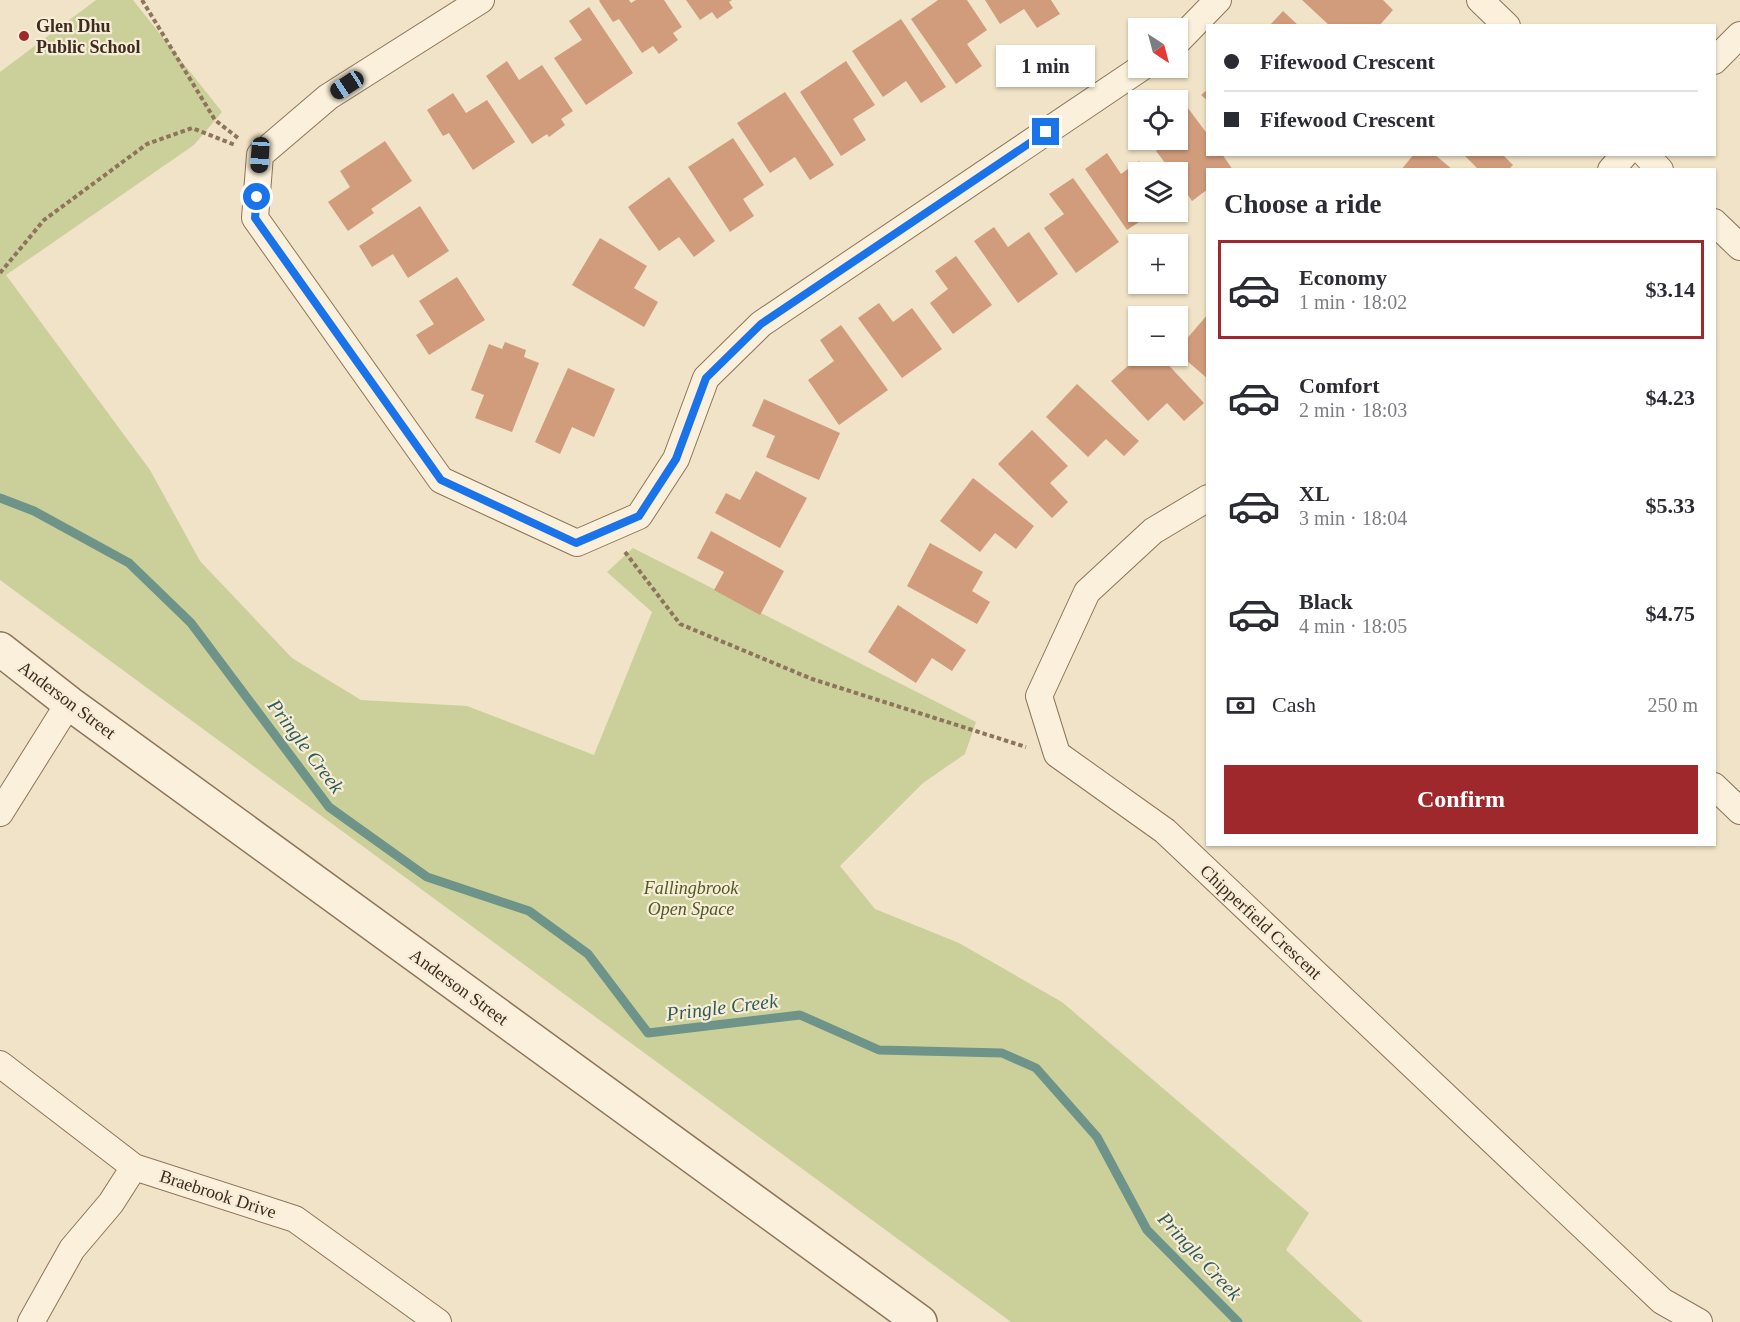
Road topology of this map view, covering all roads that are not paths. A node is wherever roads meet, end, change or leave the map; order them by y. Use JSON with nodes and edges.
{"nodes":[{"id":1,"x":481,"y":0,"type":"edge"},
{"id":2,"x":1218,"y":0,"type":"edge"},
{"id":3,"x":1480,"y":0,"type":"edge"},
{"id":4,"x":1505,"y":24,"type":"edge"},
{"id":5,"x":1188,"y":31,"type":"edge"},
{"id":6,"x":1740,"y":35,"type":"edge"},
{"id":7,"x":1716,"y":59,"type":"edge"},
{"id":8,"x":1128,"y":77,"type":"edge"},
{"id":9,"x":1623,"y":156,"type":"edge"},
{"id":10,"x":1646,"y":156,"type":"edge"},
{"id":11,"x":1613,"y":168,"type":"edge"},
{"id":12,"x":1658,"y":168,"type":"edge"},
{"id":13,"x":1716,"y":224,"type":"edge"},
{"id":14,"x":1740,"y":247,"type":"edge"},
{"id":15,"x":1206,"y":499,"type":"edge"},
{"id":16,"x":0,"y":649,"type":"edge"},
{"id":17,"x":69,"y":703,"type":"junction"},
{"id":18,"x":1716,"y":788,"type":"edge"},
{"id":19,"x":1740,"y":811,"type":"edge"},
{"id":20,"x":0,"y":813,"type":"edge"},
{"id":21,"x":0,"y":1064,"type":"edge"},
{"id":22,"x":134,"y":1167,"type":"junction"},
{"id":23,"x":31,"y":1322,"type":"edge"},
{"id":24,"x":438,"y":1322,"type":"edge"},
{"id":25,"x":921,"y":1322,"type":"edge"},
{"id":26,"x":1699,"y":1322,"type":"edge"}],
"edges":[{"from":1,"to":8,"type":"street"},
{"from":2,"to":5,"type":"street"},
{"from":3,"to":4,"type":"street"},
{"from":6,"to":7,"type":"street"},
{"from":9,"to":11,"type":"street"},
{"from":10,"to":12,"type":"street"},
{"from":13,"to":14,"type":"street"},
{"from":15,"to":26,"type":"street","name":"Chipperfield Crescent"},
{"from":16,"to":17,"type":"street","name":"Anderson Street"},
{"from":17,"to":20,"type":"street"},
{"from":17,"to":25,"type":"street","name":"Anderson Street"},
{"from":18,"to":19,"type":"street"},
{"from":21,"to":22,"type":"street","name":"Braebrook Drive"},
{"from":22,"to":23,"type":"street"},
{"from":22,"to":24,"type":"street","name":"Braebrook Drive"}]}
